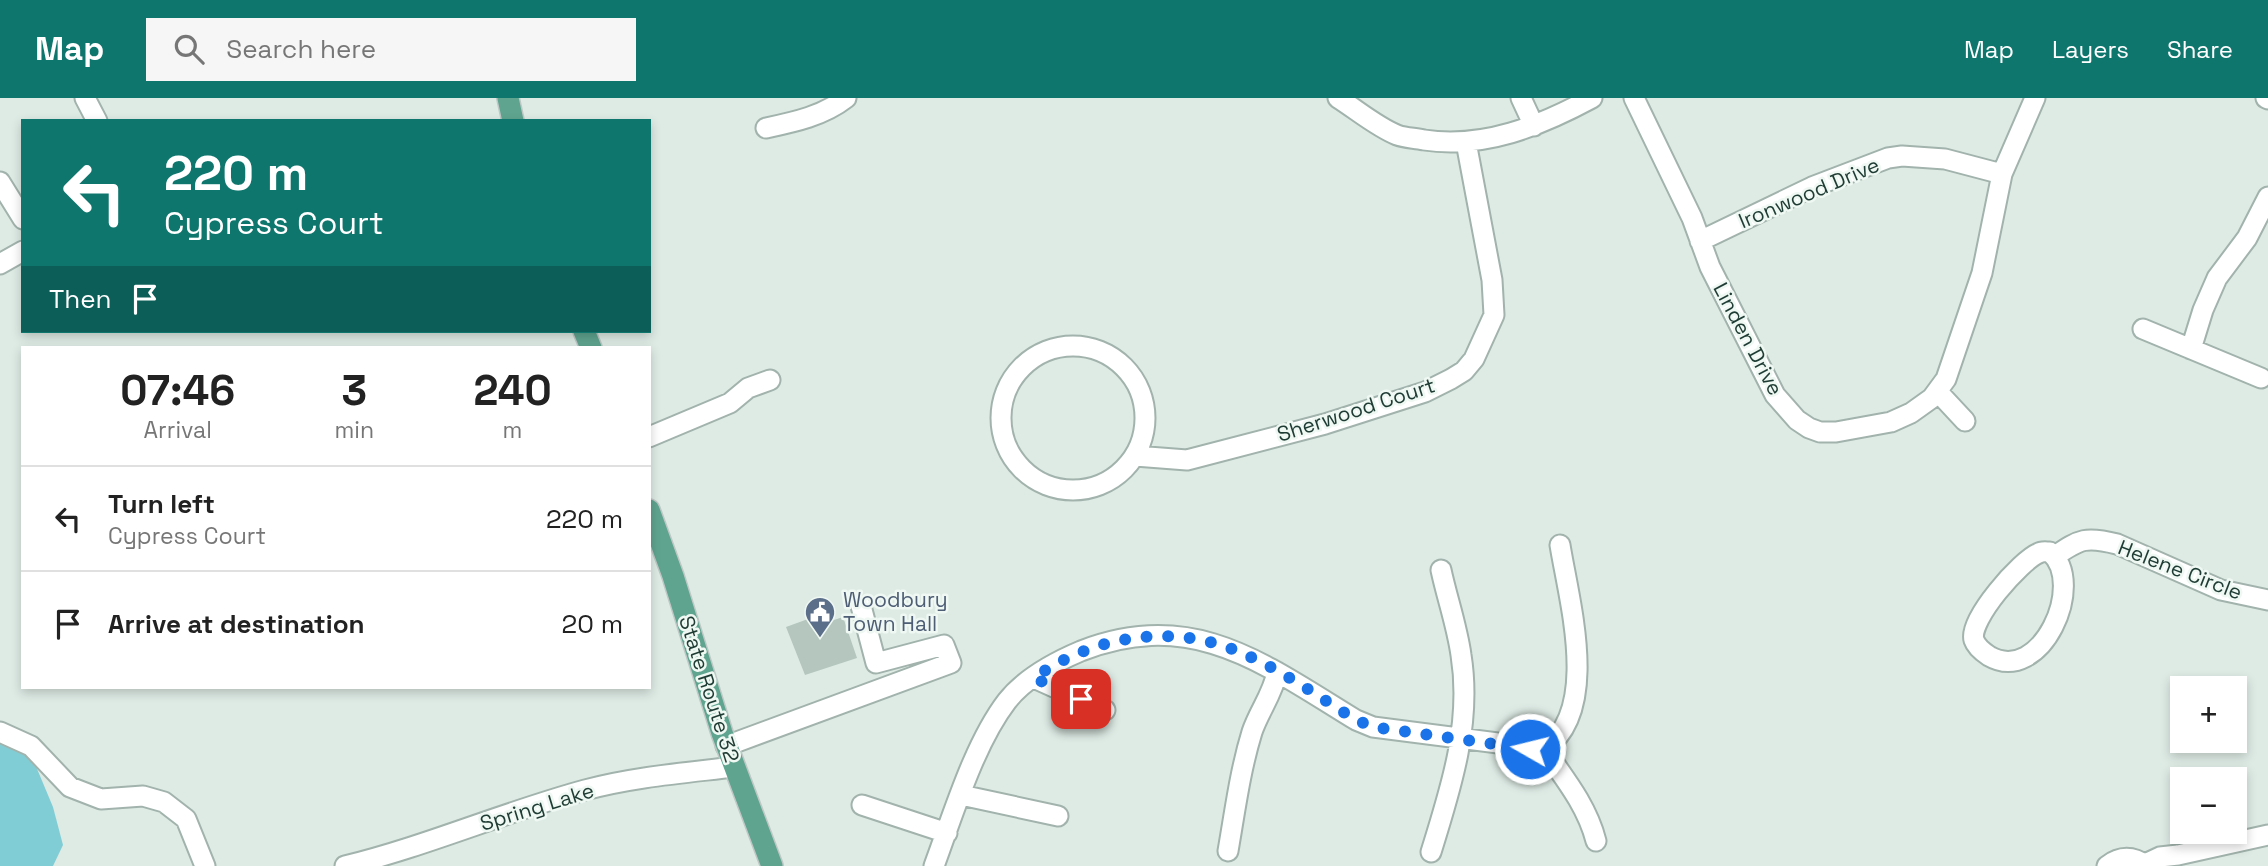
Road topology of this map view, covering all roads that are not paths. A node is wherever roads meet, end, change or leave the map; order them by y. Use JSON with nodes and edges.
{"nodes":[{"id":1,"x":85,"y":98,"type":"edge"},
{"id":2,"x":508,"y":98,"type":"edge"},
{"id":3,"x":846,"y":98,"type":"edge"},
{"id":4,"x":1338,"y":98,"type":"edge"},
{"id":5,"x":1521,"y":98,"type":"edge"},
{"id":6,"x":1592,"y":98,"type":"edge"},
{"id":7,"x":1634,"y":98,"type":"edge"},
{"id":8,"x":2035,"y":98,"type":"edge"},
{"id":9,"x":96,"y":119,"type":"edge"},
{"id":10,"x":513,"y":119,"type":"edge"},
{"id":11,"x":1534,"y":126,"type":"junction"},
{"id":12,"x":766,"y":128,"type":"dead end"},
{"id":13,"x":1466,"y":142,"type":"junction"},
{"id":14,"x":2002,"y":174,"type":"junction"},
{"id":15,"x":0,"y":182,"type":"edge"},
{"id":16,"x":2268,"y":197,"type":"edge"},
{"id":17,"x":21,"y":216,"type":"edge"},
{"id":18,"x":1700,"y":241,"type":"junction"},
{"id":19,"x":21,"y":252,"type":"edge"},
{"id":20,"x":0,"y":264,"type":"edge"},
{"id":21,"x":2143,"y":329,"type":"dead end"},
{"id":22,"x":2191,"y":349,"type":"junction"},
{"id":23,"x":2260,"y":378,"type":"dead end"},
{"id":24,"x":769,"y":380,"type":"dead end"},
{"id":25,"x":1938,"y":392,"type":"junction"},
{"id":26,"x":1965,"y":421,"type":"dead end"},
{"id":27,"x":651,"y":437,"type":"edge"},
{"id":28,"x":1135,"y":456,"type":"junction"},
{"id":29,"x":651,"y":516,"type":"edge"},
{"id":30,"x":1560,"y":545,"type":"dead end"},
{"id":31,"x":2055,"y":556,"type":"junction"},
{"id":32,"x":1441,"y":570,"type":"dead end"},
{"id":33,"x":2268,"y":600,"type":"edge"},
{"id":34,"x":861,"y":606,"type":"dead end"},
{"id":35,"x":1277,"y":672,"type":"junction"},
{"id":36,"x":1034,"y":678,"type":"junction"},
{"id":37,"x":1105,"y":710,"type":"dead end"},
{"id":38,"x":0,"y":732,"type":"edge"},
{"id":39,"x":1461,"y":740,"type":"junction"},
{"id":40,"x":726,"y":746,"type":"junction"},
{"id":41,"x":1544,"y":749,"type":"junction"},
{"id":42,"x":734,"y":767,"type":"junction"},
{"id":43,"x":961,"y":795,"type":"junction"},
{"id":44,"x":862,"y":805,"type":"dead end"},
{"id":45,"x":1058,"y":816,"type":"dead end"},
{"id":46,"x":947,"y":833,"type":"junction"},
{"id":47,"x":2268,"y":835,"type":"edge"},
{"id":48,"x":1596,"y":842,"type":"dead end"},
{"id":49,"x":1228,"y":851,"type":"dead end"},
{"id":50,"x":1431,"y":852,"type":"dead end"},
{"id":51,"x":2146,"y":865,"type":"edge"},
{"id":52,"x":205,"y":866,"type":"edge"},
{"id":53,"x":345,"y":866,"type":"edge"},
{"id":54,"x":772,"y":866,"type":"edge"},
{"id":55,"x":934,"y":866,"type":"edge"},
{"id":56,"x":2107,"y":866,"type":"edge"}],
"edges":[{"from":1,"to":9,"type":"street"},
{"from":2,"to":10,"type":"main road"},
{"from":3,"to":12,"type":"street"},
{"from":4,"to":13,"type":"street"},
{"from":5,"to":11,"type":"street"},
{"from":6,"to":11,"type":"street"},
{"from":7,"to":18,"type":"street","name":"Linden Drive"},
{"from":8,"to":14,"type":"street","name":"Linden Drive"},
{"from":11,"to":13,"type":"street"},
{"from":13,"to":28,"type":"street","name":"Sherwood Court"},
{"from":14,"to":18,"type":"street","name":"Ironwood Drive"},
{"from":14,"to":25,"type":"street","name":"Linden Drive"},
{"from":15,"to":17,"type":"street"},
{"from":16,"to":22,"type":"street"},
{"from":18,"to":25,"type":"street","name":"Linden Drive"},
{"from":19,"to":20,"type":"street"},
{"from":21,"to":22,"type":"street"},
{"from":22,"to":23,"type":"street"},
{"from":24,"to":27,"type":"street"},
{"from":25,"to":26,"type":"street"},
{"from":28,"to":28,"type":"street"},
{"from":29,"to":40,"type":"main road","name":"State Route 32"},
{"from":30,"to":41,"type":"street"},
{"from":31,"to":31,"type":"street","name":"Helene Circle"},
{"from":31,"to":33,"type":"street","name":"Helene Circle"},
{"from":32,"to":39,"type":"street"},
{"from":34,"to":40,"type":"street"},
{"from":35,"to":36,"type":"street"},
{"from":35,"to":39,"type":"street"},
{"from":35,"to":49,"type":"street"},
{"from":36,"to":37,"type":"street"},
{"from":36,"to":43,"type":"street"},
{"from":38,"to":52,"type":"street"},
{"from":39,"to":41,"type":"street"},
{"from":39,"to":50,"type":"street"},
{"from":40,"to":42,"type":"main road","name":"State Route 32"},
{"from":41,"to":48,"type":"street"},
{"from":42,"to":53,"type":"street","name":"Spring Lake"},
{"from":42,"to":54,"type":"main road","name":"State Route 32"},
{"from":43,"to":45,"type":"street"},
{"from":43,"to":46,"type":"street"},
{"from":44,"to":46,"type":"street"},
{"from":46,"to":55,"type":"street"},
{"from":47,"to":51,"type":"street"},
{"from":51,"to":56,"type":"street"}]}
